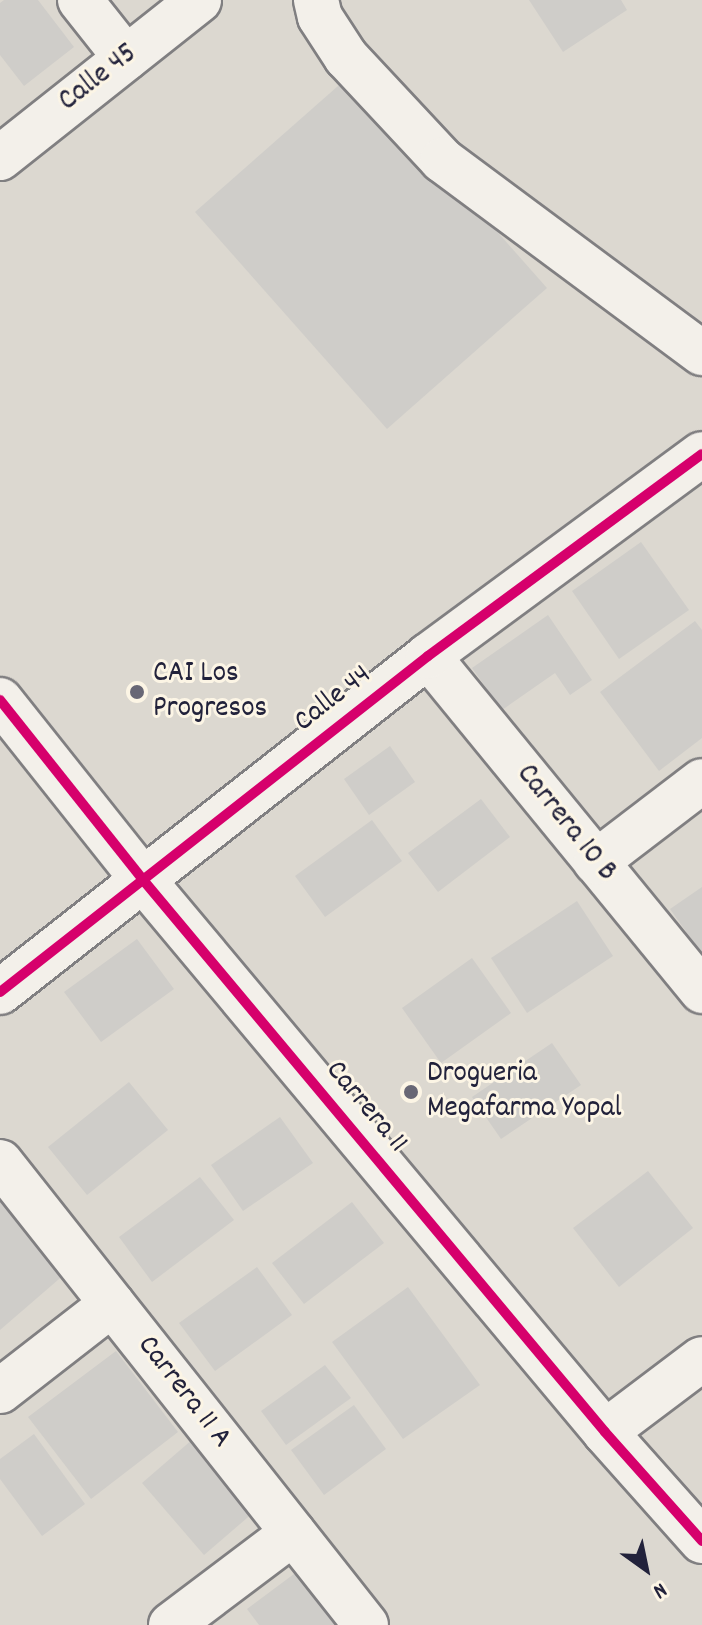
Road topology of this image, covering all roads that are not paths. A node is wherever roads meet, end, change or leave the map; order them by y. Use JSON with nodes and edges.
{"nodes":[{"id":1,"x":80,"y":0,"type":"edge"},
{"id":2,"x":199,"y":0,"type":"edge"},
{"id":3,"x":316,"y":0,"type":"edge"},
{"id":4,"x":126,"y":58,"type":"junction"},
{"id":5,"x":0,"y":158,"type":"edge"},
{"id":6,"x":702,"y":353,"type":"edge"},
{"id":7,"x":702,"y":454,"type":"edge"},
{"id":8,"x":428,"y":656,"type":"junction"},
{"id":9,"x":5,"y":718,"type":"edge"},
{"id":10,"x":702,"y":781,"type":"edge"},
{"id":11,"x":596,"y":862,"type":"junction"},
{"id":12,"x":144,"y":881,"type":"junction"},
{"id":13,"x":702,"y":991,"type":"edge"},
{"id":14,"x":0,"y":992,"type":"edge"},
{"id":15,"x":0,"y":1162,"type":"edge"},
{"id":16,"x":112,"y":1304,"type":"junction"},
{"id":17,"x":702,"y":1359,"type":"edge"},
{"id":18,"x":0,"y":1391,"type":"edge"},
{"id":19,"x":605,"y":1432,"type":"junction"},
{"id":20,"x":293,"y":1533,"type":"junction"},
{"id":21,"x":702,"y":1541,"type":"edge"},
{"id":22,"x":171,"y":1625,"type":"edge"},
{"id":23,"x":366,"y":1625,"type":"edge"}],
"edges":[{"from":1,"to":4,"type":"street"},
{"from":2,"to":4,"type":"street","name":"Calle 45"},
{"from":3,"to":6,"type":"street"},
{"from":4,"to":5,"type":"street","name":"Calle 45"},
{"from":7,"to":8,"type":"street","name":"Calle 44"},
{"from":8,"to":11,"type":"street","name":"Carrera 10 B"},
{"from":8,"to":12,"type":"street","name":"Calle 44"},
{"from":9,"to":12,"type":"street","name":"Carrera 11"},
{"from":10,"to":11,"type":"street"},
{"from":11,"to":13,"type":"street","name":"Carrera 10 B"},
{"from":12,"to":14,"type":"street","name":"Calle 44"},
{"from":12,"to":19,"type":"street","name":"Carrera 11"},
{"from":15,"to":16,"type":"street","name":"Carrera 11 A"},
{"from":16,"to":18,"type":"street"},
{"from":16,"to":20,"type":"street","name":"Carrera 11 A"},
{"from":17,"to":19,"type":"street"},
{"from":19,"to":21,"type":"street","name":"Carrera 11"},
{"from":20,"to":22,"type":"street"},
{"from":20,"to":23,"type":"street","name":"Carrera 11 A"}]}
